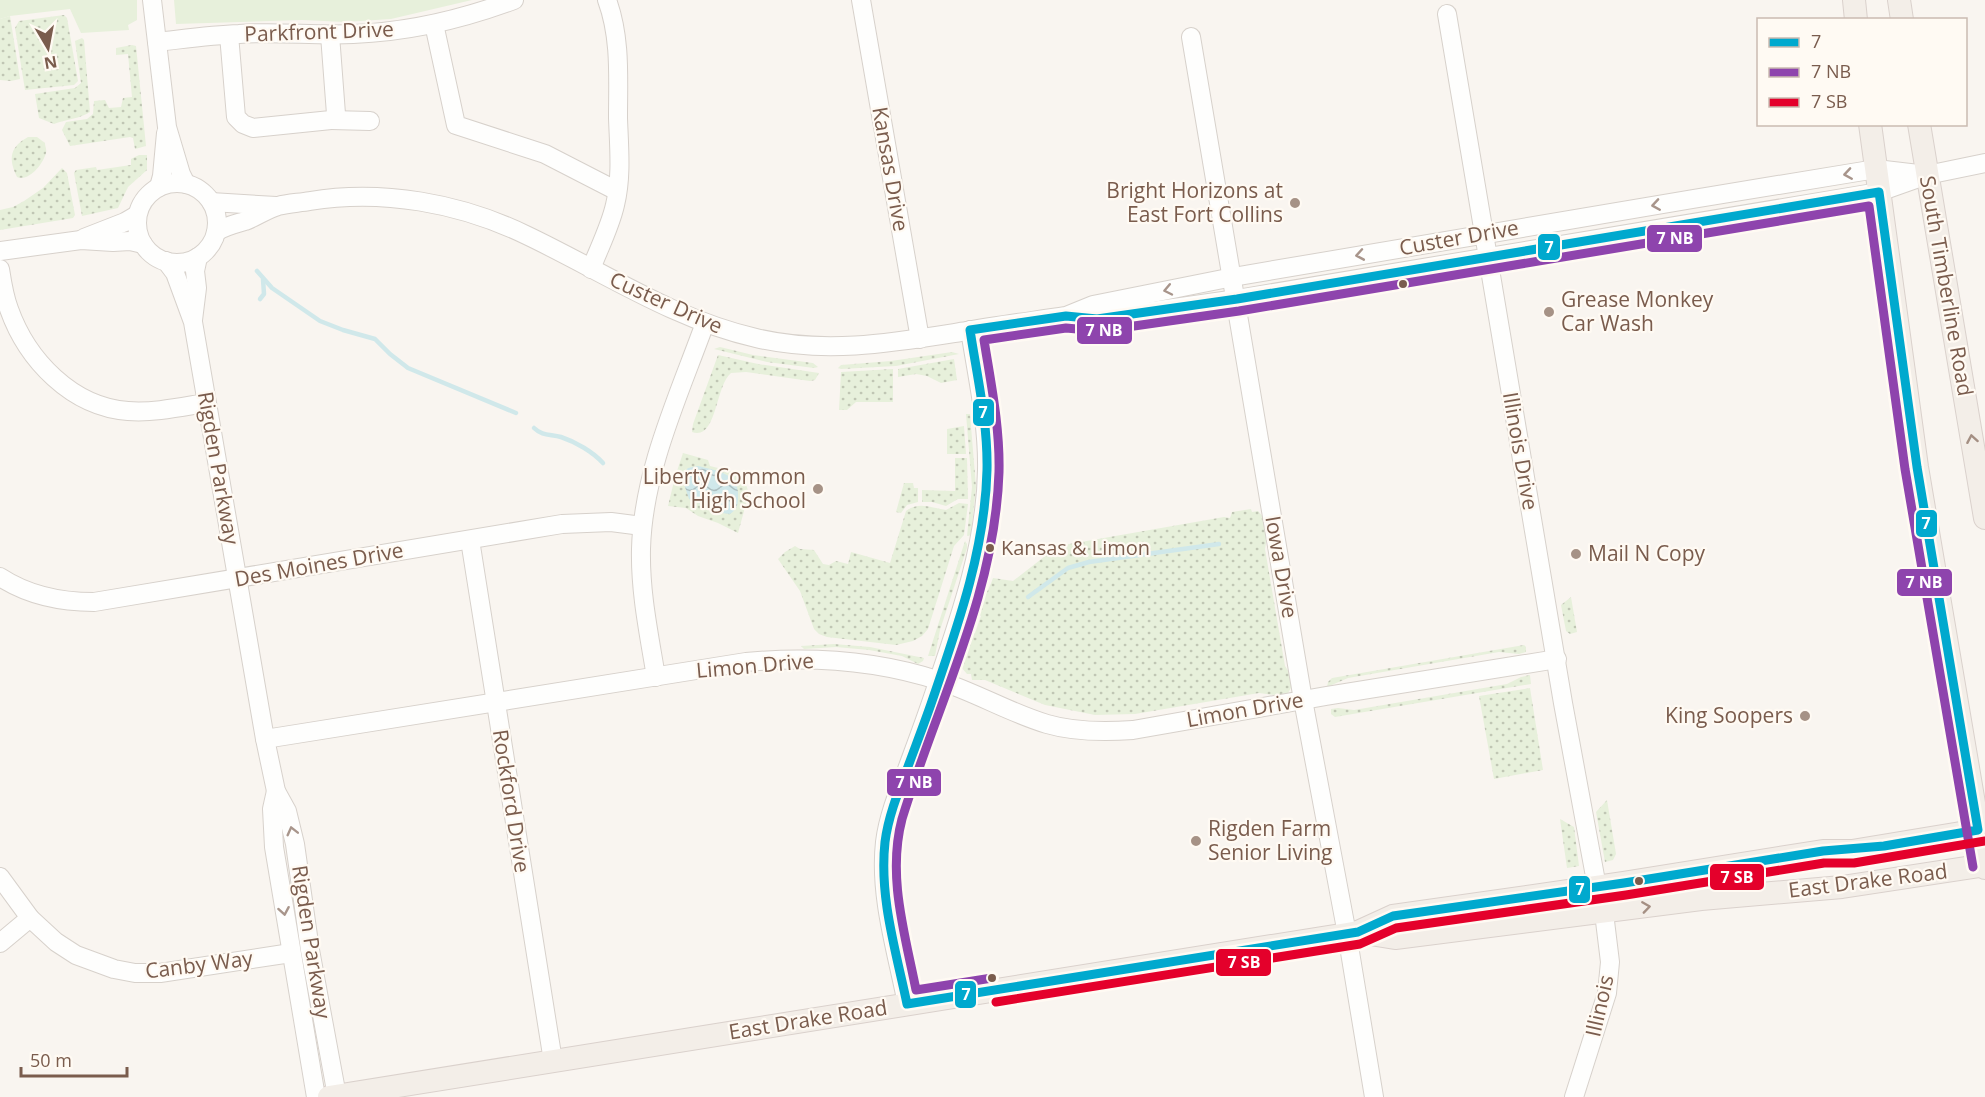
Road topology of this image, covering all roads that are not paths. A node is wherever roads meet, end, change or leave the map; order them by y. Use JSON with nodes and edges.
{"nodes":[{"id":1,"x":152,"y":0,"type":"edge"},
{"id":2,"x":514,"y":0,"type":"edge"},
{"id":3,"x":607,"y":0,"type":"edge"},
{"id":4,"x":861,"y":0,"type":"edge"},
{"id":5,"x":1854,"y":0,"type":"edge"},
{"id":6,"x":1899,"y":0,"type":"edge"},
{"id":7,"x":1447,"y":14,"type":"dead end"},
{"id":8,"x":1856,"y":18,"type":"edge"},
{"id":9,"x":1902,"y":18,"type":"edge"},
{"id":10,"x":434,"y":24,"type":"junction"},
{"id":11,"x":229,"y":34,"type":"junction"},
{"id":12,"x":330,"y":35,"type":"junction"},
{"id":13,"x":1191,"y":37,"type":"dead end"},
{"id":14,"x":156,"y":42,"type":"junction"},
{"id":15,"x":331,"y":120,"type":"junction"},
{"id":16,"x":370,"y":121,"type":"dead end"},
{"id":17,"x":1870,"y":126,"type":"edge"},
{"id":18,"x":1919,"y":126,"type":"edge"},
{"id":19,"x":167,"y":127,"type":"junction"},
{"id":20,"x":1985,"y":163,"type":"edge"},
{"id":21,"x":1876,"y":169,"type":"junction"},
{"id":22,"x":1927,"y":175,"type":"junction"},
{"id":23,"x":186,"y":184,"type":"junction"},
{"id":24,"x":159,"y":187,"type":"junction"},
{"id":25,"x":617,"y":191,"type":"junction"},
{"id":26,"x":1879,"y":192,"type":"junction"},
{"id":27,"x":211,"y":202,"type":"junction"},
{"id":28,"x":278,"y":206,"type":"junction"},
{"id":29,"x":138,"y":215,"type":"junction"},
{"id":30,"x":216,"y":232,"type":"junction"},
{"id":31,"x":1484,"y":233,"type":"junction"},
{"id":32,"x":81,"y":240,"type":"junction"},
{"id":33,"x":143,"y":244,"type":"junction"},
{"id":34,"x":0,"y":251,"type":"edge"},
{"id":35,"x":1488,"y":256,"type":"junction"},
{"id":36,"x":198,"y":257,"type":"junction"},
{"id":37,"x":166,"y":261,"type":"junction"},
{"id":38,"x":0,"y":269,"type":"edge"},
{"id":39,"x":591,"y":269,"type":"junction"},
{"id":40,"x":1233,"y":277,"type":"junction"},
{"id":41,"x":1236,"y":299,"type":"junction"},
{"id":42,"x":1066,"y":316,"type":"junction"},
{"id":43,"x":193,"y":322,"type":"junction"},
{"id":44,"x":705,"y":323,"type":"junction"},
{"id":45,"x":970,"y":330,"type":"junction"},
{"id":46,"x":920,"y":339,"type":"junction"},
{"id":47,"x":206,"y":403,"type":"junction"},
{"id":48,"x":1985,"y":518,"type":"edge"},
{"id":49,"x":642,"y":526,"type":"junction"},
{"id":50,"x":470,"y":540,"type":"junction"},
{"id":51,"x":0,"y":577,"type":"edge"},
{"id":52,"x":237,"y":580,"type":"junction"},
{"id":53,"x":1557,"y":659,"type":"junction"},
{"id":54,"x":656,"y":677,"type":"junction"},
{"id":55,"x":939,"y":681,"type":"junction"},
{"id":56,"x":1304,"y":700,"type":"junction"},
{"id":57,"x":496,"y":702,"type":"junction"},
{"id":58,"x":265,"y":740,"type":"junction"},
{"id":59,"x":276,"y":791,"type":"junction"},
{"id":60,"x":1982,"y":829,"type":"edge"},
{"id":61,"x":1985,"y":866,"type":"edge"},
{"id":62,"x":0,"y":877,"type":"edge"},
{"id":63,"x":1597,"y":887,"type":"junction"},
{"id":64,"x":1604,"y":913,"type":"junction"},
{"id":65,"x":30,"y":918,"type":"junction"},
{"id":66,"x":1451,"y":930,"type":"junction"},
{"id":67,"x":1353,"y":933,"type":"junction"},
{"id":68,"x":0,"y":943,"type":"edge"},
{"id":69,"x":291,"y":953,"type":"junction"},
{"id":70,"x":906,"y":1004,"type":"junction"},
{"id":71,"x":553,"y":1061,"type":"junction"},
{"id":72,"x":327,"y":1097,"type":"edge"},
{"id":73,"x":1374,"y":1097,"type":"edge"},
{"id":74,"x":1574,"y":1097,"type":"edge"}],
"edges":[{"from":1,"to":14,"type":"street"},
{"from":2,"to":10,"type":"street","name":"Parkfront Drive"},
{"from":3,"to":25,"type":"street"},
{"from":4,"to":46,"type":"street","name":"Kansas Drive"},
{"from":5,"to":8,"type":"main road"},
{"from":6,"to":9,"type":"main road"},
{"from":7,"to":31,"type":"street","name":"Illinois Drive"},
{"from":10,"to":12,"type":"street","name":"Parkfront Drive"},
{"from":10,"to":25,"type":"street"},
{"from":11,"to":12,"type":"street","name":"Parkfront Drive"},
{"from":11,"to":14,"type":"street","name":"Parkfront Drive"},
{"from":11,"to":15,"type":"street"},
{"from":12,"to":15,"type":"street"},
{"from":13,"to":40,"type":"street","name":"Iowa Drive"},
{"from":14,"to":19,"type":"street"},
{"from":15,"to":16,"type":"street"},
{"from":17,"to":21,"type":"main road"},
{"from":18,"to":22,"type":"main road","name":"South Timberline Road"},
{"from":19,"to":23,"type":"street"},
{"from":19,"to":24,"type":"street"},
{"from":20,"to":22,"type":"street","name":"Custer Drive"},
{"from":21,"to":22,"type":"street","name":"Custer Drive"},
{"from":21,"to":26,"type":"main road"},
{"from":21,"to":31,"type":"street","name":"Custer Drive","one_way":true},
{"from":22,"to":26,"type":"street","name":"Custer Drive"},
{"from":48,"to":22,"type":"main road","name":"South Timberline Road","one_way":true},
{"from":23,"to":24,"type":"street"},
{"from":23,"to":27,"type":"street"},
{"from":24,"to":29,"type":"street"},
{"from":25,"to":39,"type":"street"},
{"from":26,"to":35,"type":"street","name":"Custer Drive"},
{"from":26,"to":60,"type":"main road"},
{"from":27,"to":28,"type":"street","name":"Custer Drive"},
{"from":27,"to":30,"type":"street"},
{"from":28,"to":30,"type":"street","name":"Custer Drive"},
{"from":28,"to":39,"type":"street","name":"Custer Drive"},
{"from":29,"to":32,"type":"street"},
{"from":29,"to":33,"type":"street"},
{"from":30,"to":36,"type":"street"},
{"from":31,"to":35,"type":"street","name":"Illinois Drive"},
{"from":31,"to":40,"type":"street","name":"Custer Drive","one_way":true},
{"from":32,"to":33,"type":"street"},
{"from":32,"to":34,"type":"street"},
{"from":33,"to":37,"type":"street"},
{"from":35,"to":41,"type":"street","name":"Custer Drive"},
{"from":35,"to":53,"type":"street","name":"Illinois Drive"},
{"from":36,"to":37,"type":"street"},
{"from":36,"to":43,"type":"street","name":"Rigden Parkway"},
{"from":37,"to":43,"type":"street","name":"Rigden Parkway"},
{"from":38,"to":47,"type":"street"},
{"from":39,"to":44,"type":"street","name":"Custer Drive"},
{"from":40,"to":41,"type":"street","name":"Iowa Drive"},
{"from":40,"to":42,"type":"street","name":"Custer Drive","one_way":true},
{"from":41,"to":42,"type":"street","name":"Custer Drive"},
{"from":41,"to":56,"type":"street","name":"Iowa Drive"},
{"from":42,"to":45,"type":"street","name":"Custer Drive"},
{"from":43,"to":47,"type":"street","name":"Rigden Parkway"},
{"from":44,"to":46,"type":"street","name":"Custer Drive"},
{"from":44,"to":49,"type":"street"},
{"from":45,"to":46,"type":"street","name":"Custer Drive"},
{"from":45,"to":55,"type":"street"},
{"from":47,"to":52,"type":"street","name":"Rigden Parkway"},
{"from":49,"to":50,"type":"street","name":"Des Moines Drive"},
{"from":49,"to":54,"type":"street"},
{"from":50,"to":52,"type":"street","name":"Des Moines Drive"},
{"from":50,"to":57,"type":"street","name":"Rockford Drive"},
{"from":51,"to":52,"type":"street","name":"Des Moines Drive"},
{"from":52,"to":58,"type":"street","name":"Rigden Parkway"},
{"from":53,"to":56,"type":"street","name":"Limon Drive"},
{"from":53,"to":63,"type":"street","name":"Illinois Drive"},
{"from":54,"to":55,"type":"street","name":"Limon Drive"},
{"from":54,"to":57,"type":"street","name":"Limon Drive"},
{"from":55,"to":56,"type":"street","name":"Limon Drive"},
{"from":55,"to":70,"type":"street"},
{"from":56,"to":67,"type":"street","name":"Iowa Drive"},
{"from":57,"to":58,"type":"street","name":"Limon Drive"},
{"from":57,"to":71,"type":"street","name":"Rockford Drive"},
{"from":58,"to":59,"type":"street","name":"Rigden Parkway"},
{"from":59,"to":69,"type":"street","name":"Rigden Parkway","one_way":true},
{"from":72,"to":59,"type":"street","name":"Rigden Parkway","one_way":true},
{"from":60,"to":61,"type":"main road"},
{"from":60,"to":63,"type":"main road","name":"East Drake Road"},
{"from":64,"to":61,"type":"main road","name":"East Drake Road","one_way":true},
{"from":62,"to":65,"type":"street","name":"Canby Way"},
{"from":63,"to":66,"type":"main road"},
{"from":63,"to":67,"type":"main road","name":"East Drake Road"},
{"from":64,"to":66,"type":"main road","name":"East Drake Road"},
{"from":64,"to":74,"type":"street","name":"Illinois"},
{"from":65,"to":68,"type":"street"},
{"from":65,"to":69,"type":"street","name":"Canby Way"},
{"from":66,"to":67,"type":"main road","name":"East Drake Road"},
{"from":67,"to":70,"type":"main road","name":"East Drake Road"},
{"from":67,"to":73,"type":"street","name":"Iowa Drive"},
{"from":69,"to":72,"type":"street","name":"Rigden Parkway"},
{"from":70,"to":71,"type":"main road","name":"East Drake Road"},
{"from":71,"to":72,"type":"main road","name":"East Drake Road"}]}
